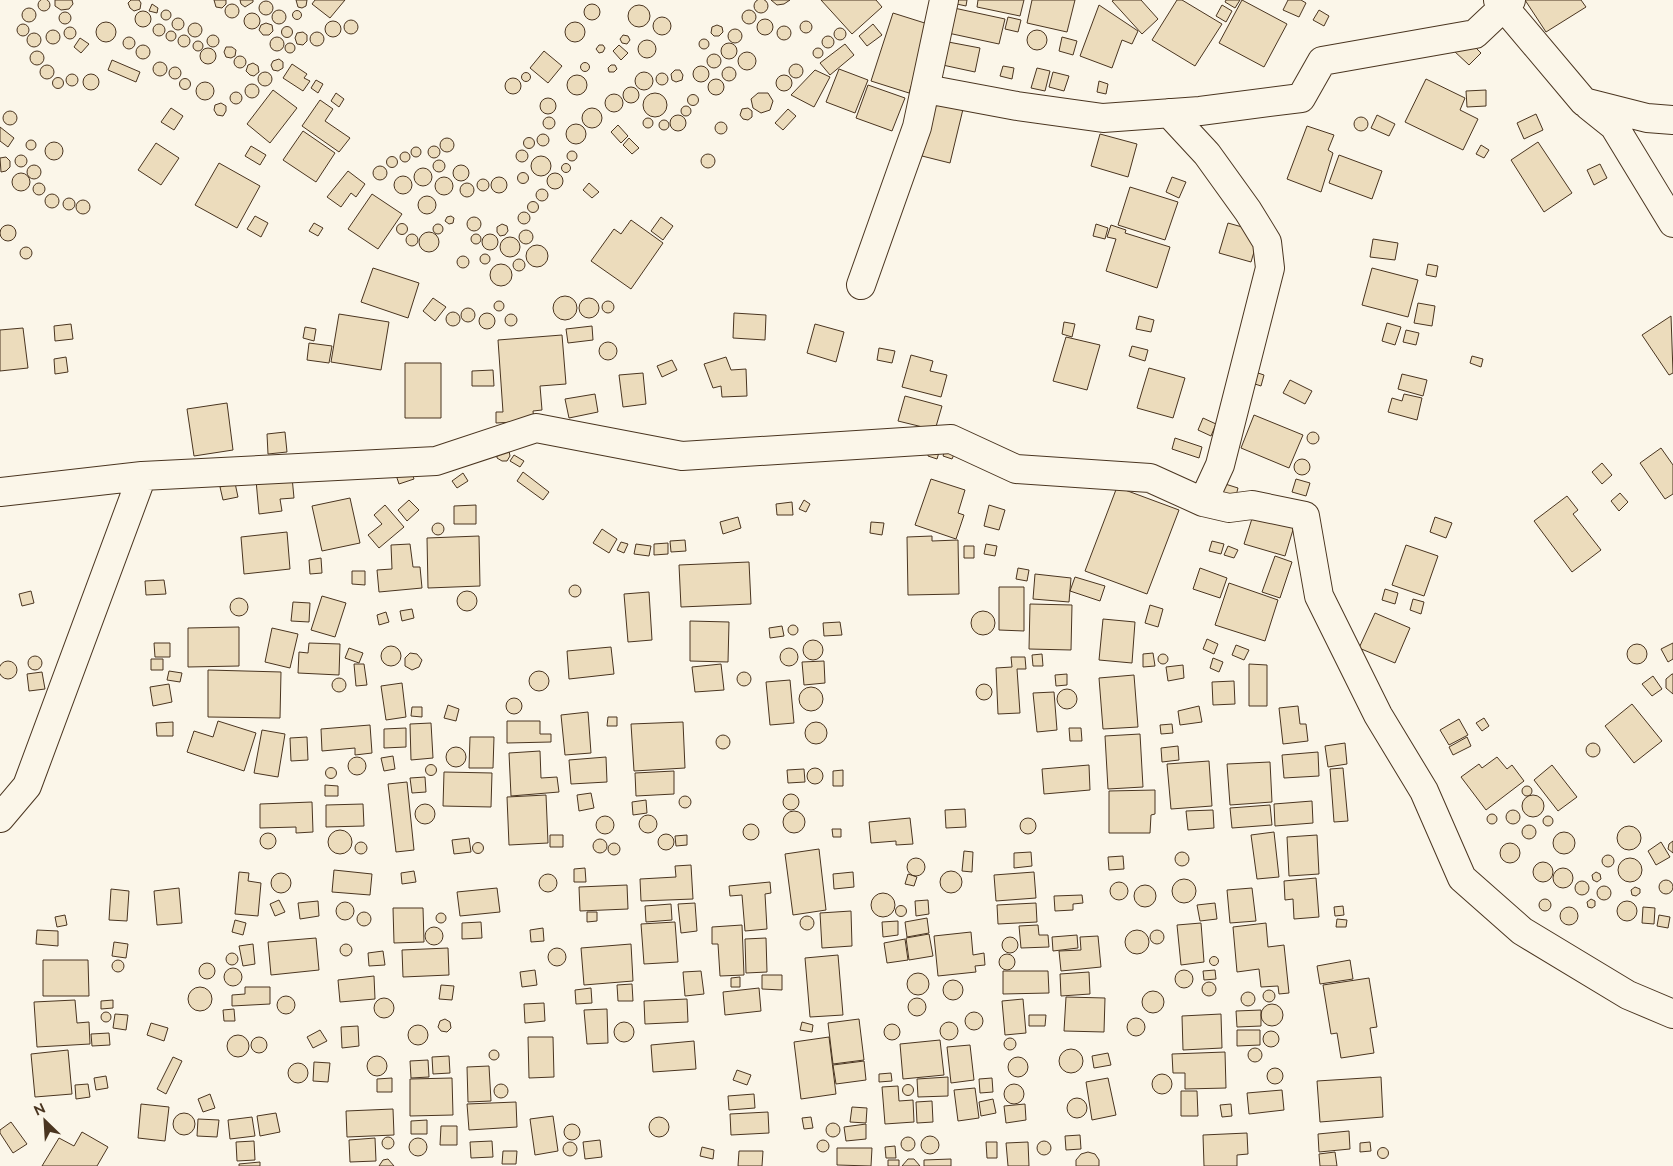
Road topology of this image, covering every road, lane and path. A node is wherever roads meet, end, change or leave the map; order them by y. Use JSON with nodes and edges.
{"nodes":[{"id":1,"x":944,"y":0,"type":"edge"},
{"id":2,"x":1504,"y":2,"type":"edge"},
{"id":3,"x":926,"y":89,"type":"junction"},
{"id":4,"x":1584,"y":102,"type":"junction"},
{"id":5,"x":1169,"y":113,"type":"junction"},
{"id":6,"x":1673,"y":120,"type":"edge"},
{"id":7,"x":1673,"y":223,"type":"edge"},
{"id":8,"x":861,"y":285,"type":"dead end"},
{"id":9,"x":142,"y":476,"type":"junction"},
{"id":10,"x":0,"y":492,"type":"edge"},
{"id":11,"x":1203,"y":502,"type":"junction"},
{"id":12,"x":0,"y":818,"type":"edge"},
{"id":13,"x":1673,"y":1014,"type":"edge"}],
"edges":[{"from":1,"to":3,"type":"street"},
{"from":2,"to":4,"type":"street"},
{"from":2,"to":5,"type":"street"},
{"from":3,"to":5,"type":"street"},
{"from":3,"to":8,"type":"street"},
{"from":4,"to":6,"type":"street"},
{"from":4,"to":7,"type":"street"},
{"from":5,"to":11,"type":"street"},
{"from":9,"to":10,"type":"street"},
{"from":9,"to":11,"type":"street"},
{"from":9,"to":12,"type":"street"},
{"from":11,"to":13,"type":"street"}]}
